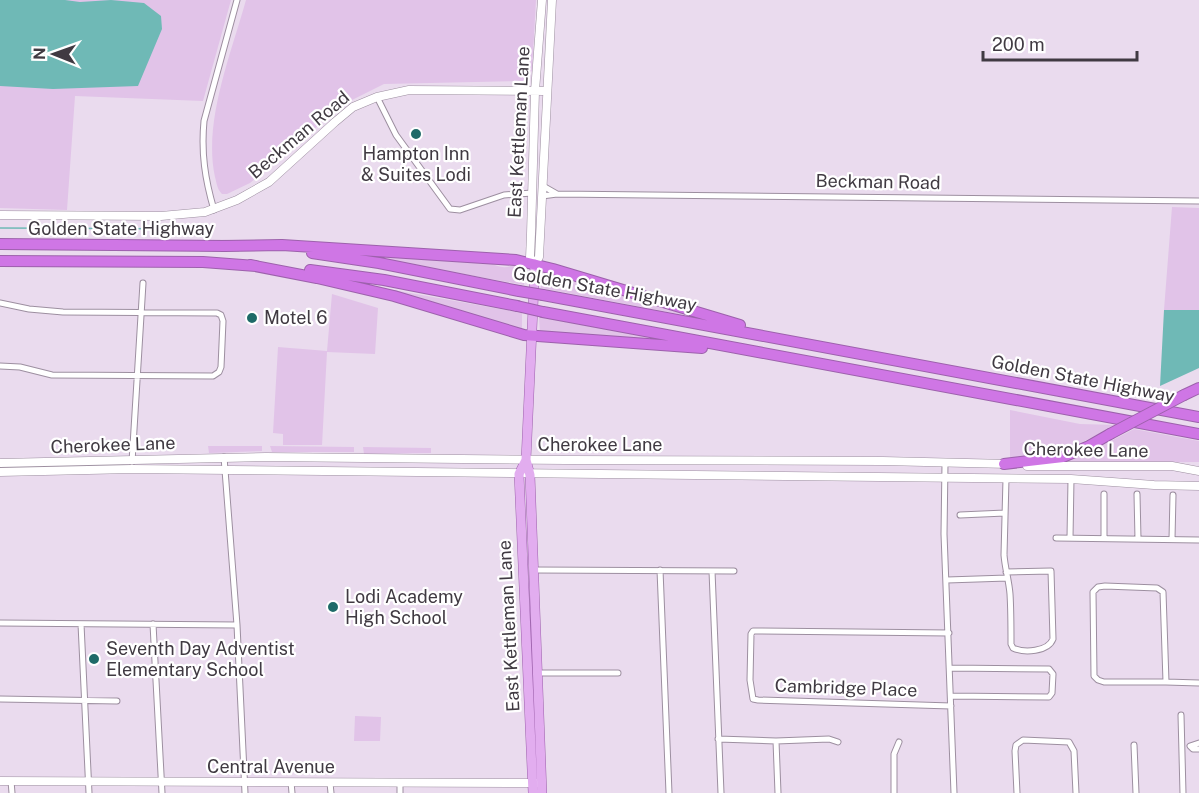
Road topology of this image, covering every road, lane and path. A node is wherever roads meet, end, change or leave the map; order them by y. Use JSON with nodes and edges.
{"nodes":[{"id":1,"x":237,"y":0,"type":"edge"},
{"id":2,"x":542,"y":0,"type":"edge"},
{"id":3,"x":552,"y":0,"type":"edge"},
{"id":4,"x":535,"y":91,"type":"junction"},
{"id":5,"x":548,"y":91,"type":"junction"},
{"id":6,"x":377,"y":97,"type":"junction"},
{"id":7,"x":534,"y":153,"type":"junction"},
{"id":8,"x":543,"y":186,"type":"junction"},
{"id":9,"x":532,"y":193,"type":"junction"},
{"id":10,"x":557,"y":194,"type":"junction"},
{"id":11,"x":542,"y":196,"type":"junction"},
{"id":12,"x":1199,"y":201,"type":"edge"},
{"id":13,"x":214,"y":210,"type":"junction"},
{"id":14,"x":0,"y":215,"type":"edge"},
{"id":15,"x":539,"y":242,"type":"junction"},
{"id":16,"x":0,"y":244,"type":"edge"},
{"id":17,"x":222,"y":246,"type":"junction"},
{"id":18,"x":0,"y":261,"type":"edge"},
{"id":19,"x":535,"y":264,"type":"junction"},
{"id":20,"x":250,"y":265,"type":"junction"},
{"id":21,"x":143,"y":283,"type":"dead end"},
{"id":22,"x":0,"y":303,"type":"edge"},
{"id":23,"x":141,"y":313,"type":"junction"},
{"id":24,"x":530,"y":336,"type":"junction"},
{"id":25,"x":782,"y":339,"type":"junction"},
{"id":26,"x":784,"y":357,"type":"junction"},
{"id":27,"x":0,"y":366,"type":"edge"},
{"id":28,"x":136,"y":375,"type":"junction"},
{"id":29,"x":1199,"y":388,"type":"edge"},
{"id":30,"x":1199,"y":417,"type":"edge"},
{"id":31,"x":1199,"y":434,"type":"edge"},
{"id":32,"x":224,"y":457,"type":"junction"},
{"id":33,"x":132,"y":459,"type":"junction"},
{"id":34,"x":526,"y":460,"type":"junction"},
{"id":35,"x":714,"y":460,"type":"junction"},
{"id":36,"x":0,"y":463,"type":"edge"},
{"id":37,"x":945,"y":464,"type":"junction"},
{"id":38,"x":1004,"y":464,"type":"junction"},
{"id":39,"x":132,"y":469,"type":"junction"},
{"id":40,"x":225,"y":470,"type":"junction"},
{"id":41,"x":1199,"y":471,"type":"edge"},
{"id":42,"x":0,"y":472,"type":"edge"},
{"id":43,"x":519,"y":474,"type":"junction"},
{"id":44,"x":530,"y":475,"type":"junction"},
{"id":45,"x":714,"y":476,"type":"junction"},
{"id":46,"x":945,"y":478,"type":"junction"},
{"id":47,"x":1006,"y":479,"type":"junction"},
{"id":48,"x":1071,"y":479,"type":"junction"},
{"id":49,"x":1199,"y":486,"type":"edge"},
{"id":50,"x":1199,"y":493,"type":"edge"},
{"id":51,"x":1104,"y":494,"type":"dead end"},
{"id":52,"x":1137,"y":494,"type":"dead end"},
{"id":53,"x":1173,"y":495,"type":"dead end"},
{"id":54,"x":1005,"y":513,"type":"junction"},
{"id":55,"x":960,"y":515,"type":"dead end"},
{"id":56,"x":1056,"y":538,"type":"dead end"},
{"id":57,"x":1070,"y":538,"type":"junction"},
{"id":58,"x":1104,"y":538,"type":"junction"},
{"id":59,"x":1138,"y":538,"type":"junction"},
{"id":60,"x":1172,"y":539,"type":"junction"},
{"id":61,"x":1199,"y":540,"type":"edge"},
{"id":62,"x":535,"y":570,"type":"junction"},
{"id":63,"x":660,"y":570,"type":"junction"},
{"id":64,"x":712,"y":571,"type":"junction"},
{"id":65,"x":734,"y":571,"type":"dead end"},
{"id":66,"x":1006,"y":575,"type":"junction"},
{"id":67,"x":946,"y":580,"type":"junction"},
{"id":68,"x":0,"y":623,"type":"edge"},
{"id":69,"x":81,"y":624,"type":"junction"},
{"id":70,"x":153,"y":624,"type":"junction"},
{"id":71,"x":237,"y":625,"type":"junction"},
{"id":72,"x":949,"y":633,"type":"junction"},
{"id":73,"x":950,"y":668,"type":"junction"},
{"id":74,"x":538,"y":673,"type":"junction"},
{"id":75,"x":618,"y":673,"type":"dead end"},
{"id":76,"x":1166,"y":682,"type":"junction"},
{"id":77,"x":1199,"y":683,"type":"edge"},
{"id":78,"x":951,"y":696,"type":"junction"},
{"id":79,"x":0,"y":699,"type":"edge"},
{"id":80,"x":85,"y":700,"type":"junction"},
{"id":81,"x":117,"y":701,"type":"dead end"},
{"id":82,"x":951,"y":706,"type":"junction"},
{"id":83,"x":1181,"y":715,"type":"dead end"},
{"id":84,"x":718,"y":739,"type":"junction"},
{"id":85,"x":776,"y":741,"type":"junction"},
{"id":86,"x":838,"y":742,"type":"dead end"},
{"id":87,"x":899,"y":742,"type":"dead end"},
{"id":88,"x":1199,"y":743,"type":"edge"},
{"id":89,"x":1134,"y":745,"type":"dead end"},
{"id":90,"x":1190,"y":746,"type":"junction"},
{"id":91,"x":1182,"y":747,"type":"junction"},
{"id":92,"x":1199,"y":749,"type":"edge"},
{"id":93,"x":0,"y":781,"type":"edge"},
{"id":94,"x":11,"y":781,"type":"junction"},
{"id":95,"x":88,"y":781,"type":"junction"},
{"id":96,"x":161,"y":782,"type":"junction"},
{"id":97,"x":245,"y":782,"type":"junction"},
{"id":98,"x":291,"y":782,"type":"junction"},
{"id":99,"x":400,"y":782,"type":"junction"},
{"id":100,"x":330,"y":783,"type":"junction"},
{"id":101,"x":538,"y":788,"type":"edge"},
{"id":102,"x":12,"y":793,"type":"edge"},
{"id":103,"x":89,"y":793,"type":"edge"},
{"id":104,"x":162,"y":793,"type":"edge"},
{"id":105,"x":245,"y":793,"type":"edge"},
{"id":106,"x":292,"y":793,"type":"edge"},
{"id":107,"x":331,"y":793,"type":"edge"},
{"id":108,"x":400,"y":793,"type":"edge"},
{"id":109,"x":669,"y":793,"type":"edge"},
{"id":110,"x":721,"y":793,"type":"edge"},
{"id":111,"x":778,"y":793,"type":"edge"},
{"id":112,"x":894,"y":793,"type":"edge"},
{"id":113,"x":954,"y":793,"type":"edge"},
{"id":114,"x":1017,"y":793,"type":"edge"},
{"id":115,"x":1076,"y":793,"type":"edge"},
{"id":116,"x":1136,"y":793,"type":"edge"},
{"id":117,"x":1184,"y":793,"type":"edge"}],
"edges":[{"from":1,"to":13,"type":"street"},
{"from":2,"to":4,"type":"main road","name":"East Kettleman Lane"},
{"from":3,"to":5,"type":"main road","name":"East Kettleman Lane"},
{"from":4,"to":5,"type":"main road","name":"Beckman Road"},
{"from":4,"to":6,"type":"main road","name":"Beckman Road"},
{"from":4,"to":7,"type":"main road","name":"East Kettleman Lane"},
{"from":5,"to":8,"type":"main road","name":"East Kettleman Lane"},
{"from":6,"to":9,"type":"street"},
{"from":6,"to":13,"type":"main road","name":"Beckman Road"},
{"from":7,"to":9,"type":"main road","name":"East Kettleman Lane"},
{"from":7,"to":11,"type":"main road"},
{"from":8,"to":10,"type":"street","name":"Beckman Road"},
{"from":8,"to":11,"type":"main road","name":"East Kettleman Lane"},
{"from":9,"to":15,"type":"main road"},
{"from":9,"to":19,"type":"main road","name":"East Kettleman Lane"},
{"from":10,"to":11,"type":"street","name":"Beckman Road"},
{"from":10,"to":12,"type":"street","name":"Beckman Road"},
{"from":11,"to":15,"type":"main road","name":"East Kettleman Lane"},
{"from":13,"to":14,"type":"main road","name":"Beckman Road"},
{"from":15,"to":19,"type":"main road","name":"East Kettleman Lane"},
{"from":16,"to":17,"type":"highway","name":"Golden State Highway"},
{"from":17,"to":19,"type":"highway"},
{"from":17,"to":25,"type":"highway","name":"Golden State Highway","bridge":true},
{"from":18,"to":20,"type":"highway","name":"Golden State Highway"},
{"from":19,"to":24,"type":"main road","name":"East Kettleman Lane"},
{"from":19,"to":25,"type":"highway"},
{"from":20,"to":24,"type":"highway"},
{"from":20,"to":26,"type":"highway","name":"Golden State Highway","bridge":true},
{"from":21,"to":23,"type":"street"},
{"from":22,"to":23,"type":"street"},
{"from":23,"to":28,"type":"street"},
{"from":23,"to":28,"type":"street"},
{"from":24,"to":26,"type":"highway"},
{"from":24,"to":34,"type":"main road","name":"East Kettleman Lane"},
{"from":25,"to":30,"type":"highway","name":"Golden State Highway"},
{"from":26,"to":31,"type":"highway","name":"Golden State Highway"},
{"from":27,"to":28,"type":"street"},
{"from":28,"to":33,"type":"street"},
{"from":29,"to":38,"type":"highway","bridge":true},
{"from":32,"to":33,"type":"main road","name":"Cherokee Lane"},
{"from":32,"to":34,"type":"main road","name":"Cherokee Lane"},
{"from":32,"to":40,"type":"street"},
{"from":33,"to":36,"type":"main road","name":"Cherokee Lane"},
{"from":33,"to":39,"type":"street"},
{"from":34,"to":35,"type":"main road","name":"Cherokee Lane"},
{"from":34,"to":43,"type":"main road","name":"East Kettleman Lane"},
{"from":34,"to":44,"type":"main road","name":"East Kettleman Lane"},
{"from":35,"to":37,"type":"main road","name":"Cherokee Lane"},
{"from":35,"to":45,"type":"main road"},
{"from":37,"to":38,"type":"main road","name":"Cherokee Lane"},
{"from":37,"to":46,"type":"street"},
{"from":38,"to":41,"type":"main road","name":"Cherokee Lane"},
{"from":39,"to":40,"type":"main road","name":"Cherokee Lane"},
{"from":39,"to":42,"type":"main road","name":"Cherokee Lane"},
{"from":40,"to":43,"type":"main road","name":"Cherokee Lane"},
{"from":40,"to":71,"type":"street"},
{"from":43,"to":44,"type":"main road","name":"Cherokee Lane"},
{"from":43,"to":101,"type":"main road","name":"East Kettleman Lane"},
{"from":44,"to":45,"type":"main road","name":"Cherokee Lane"},
{"from":44,"to":62,"type":"main road","name":"East Kettleman Lane"},
{"from":45,"to":46,"type":"main road","name":"Cherokee Lane"},
{"from":46,"to":47,"type":"main road","name":"Cherokee Lane"},
{"from":46,"to":67,"type":"street"},
{"from":47,"to":48,"type":"main road","name":"Cherokee Lane"},
{"from":47,"to":54,"type":"street"},
{"from":48,"to":49,"type":"main road","name":"Cherokee Lane"},
{"from":48,"to":57,"type":"street"},
{"from":49,"to":50,"type":"main road"},
{"from":51,"to":58,"type":"street"},
{"from":52,"to":59,"type":"street"},
{"from":53,"to":60,"type":"street"},
{"from":54,"to":55,"type":"street"},
{"from":54,"to":66,"type":"street"},
{"from":56,"to":57,"type":"street"},
{"from":57,"to":58,"type":"street"},
{"from":58,"to":59,"type":"street"},
{"from":59,"to":60,"type":"street"},
{"from":60,"to":61,"type":"street"},
{"from":62,"to":63,"type":"street"},
{"from":62,"to":74,"type":"main road","name":"East Kettleman Lane"},
{"from":63,"to":64,"type":"street"},
{"from":63,"to":109,"type":"street"},
{"from":64,"to":65,"type":"street"},
{"from":64,"to":84,"type":"street"},
{"from":66,"to":66,"type":"street"},
{"from":66,"to":67,"type":"street"},
{"from":67,"to":72,"type":"street"},
{"from":68,"to":69,"type":"street"},
{"from":69,"to":70,"type":"street"},
{"from":69,"to":80,"type":"street"},
{"from":70,"to":71,"type":"street"},
{"from":70,"to":96,"type":"street"},
{"from":71,"to":97,"type":"street"},
{"from":72,"to":73,"type":"street"},
{"from":72,"to":82,"type":"street","name":"Cambridge Place"},
{"from":73,"to":78,"type":"street"},
{"from":73,"to":78,"type":"street"},
{"from":74,"to":75,"type":"street"},
{"from":74,"to":101,"type":"main road","name":"East Kettleman Lane"},
{"from":76,"to":76,"type":"street"},
{"from":76,"to":77,"type":"street"},
{"from":78,"to":82,"type":"street"},
{"from":79,"to":80,"type":"street"},
{"from":80,"to":81,"type":"street"},
{"from":80,"to":95,"type":"street"},
{"from":82,"to":113,"type":"street"},
{"from":83,"to":91,"type":"street"},
{"from":84,"to":85,"type":"street"},
{"from":84,"to":110,"type":"street"},
{"from":85,"to":86,"type":"street"},
{"from":85,"to":111,"type":"street"},
{"from":87,"to":112,"type":"street"},
{"from":88,"to":90,"type":"street"},
{"from":89,"to":116,"type":"street"},
{"from":90,"to":91,"type":"street"},
{"from":90,"to":92,"type":"street"},
{"from":91,"to":117,"type":"street"},
{"from":93,"to":94,"type":"main road","name":"Central Avenue"},
{"from":94,"to":95,"type":"main road","name":"Central Avenue"},
{"from":94,"to":102,"type":"street"},
{"from":95,"to":96,"type":"main road","name":"Central Avenue"},
{"from":95,"to":103,"type":"street"},
{"from":96,"to":97,"type":"main road","name":"Central Avenue"},
{"from":96,"to":104,"type":"street"},
{"from":97,"to":98,"type":"main road","name":"Central Avenue"},
{"from":97,"to":105,"type":"street"},
{"from":98,"to":100,"type":"main road","name":"Central Avenue"},
{"from":98,"to":106,"type":"street"},
{"from":99,"to":100,"type":"main road","name":"Central Avenue"},
{"from":99,"to":101,"type":"main road","name":"Central Avenue"},
{"from":99,"to":108,"type":"street"},
{"from":100,"to":107,"type":"street"},
{"from":114,"to":115,"type":"street"}]}
